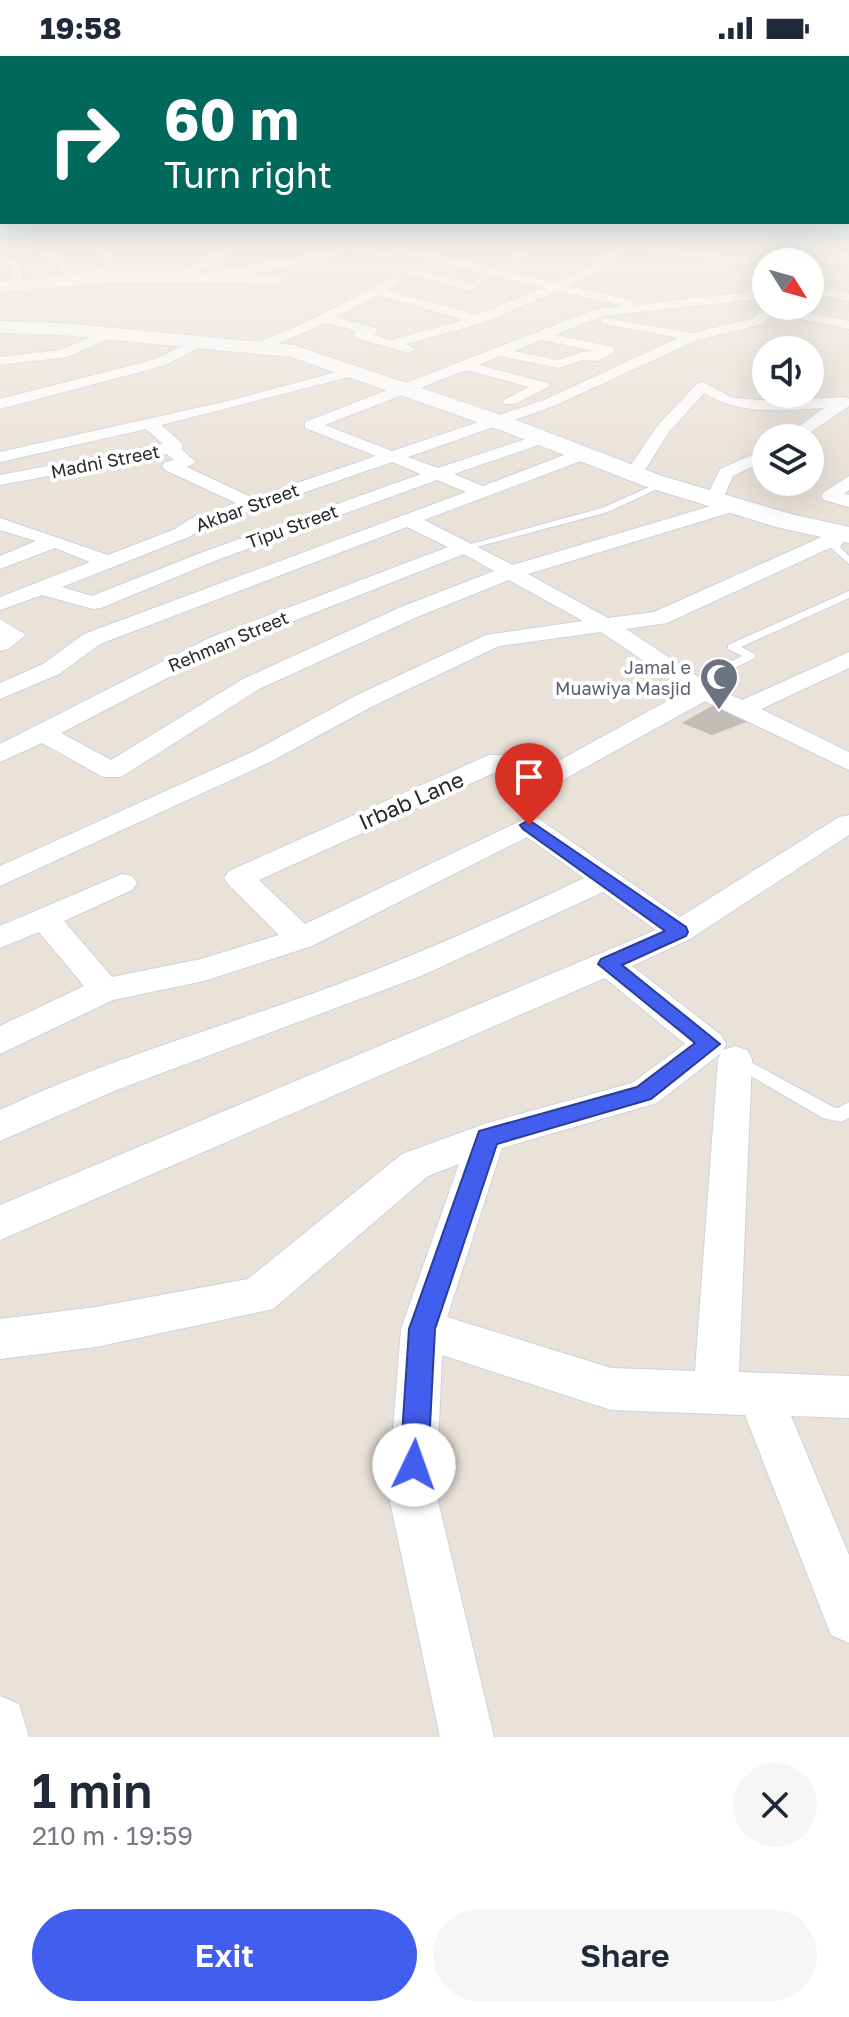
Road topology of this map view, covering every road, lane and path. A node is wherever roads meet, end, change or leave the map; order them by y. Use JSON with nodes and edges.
{"nodes":[{"id":1,"x":308,"y":324,"type":"edge"},
{"id":2,"x":346,"y":324,"type":"edge"},
{"id":3,"x":393,"y":324,"type":"edge"},
{"id":4,"x":461,"y":324,"type":"edge"},
{"id":5,"x":493,"y":324,"type":"edge"},
{"id":6,"x":571,"y":324,"type":"edge"},
{"id":7,"x":629,"y":324,"type":"edge"},
{"id":8,"x":719,"y":324,"type":"edge"},
{"id":9,"x":741,"y":324,"type":"edge"},
{"id":10,"x":0,"y":327,"type":"edge"},
{"id":11,"x":729,"y":327,"type":"junction"},
{"id":12,"x":657,"y":330,"type":"junction"},
{"id":13,"x":108,"y":334,"type":"junction"},
{"id":14,"x":422,"y":336,"type":"junction"},
{"id":15,"x":540,"y":336,"type":"junction"},
{"id":16,"x":692,"y":337,"type":"junction"},
{"id":17,"x":199,"y":342,"type":"junction"},
{"id":18,"x":390,"y":344,"type":"junction"},
{"id":19,"x":621,"y":345,"type":"junction"},
{"id":20,"x":259,"y":347,"type":"junction"},
{"id":21,"x":496,"y":353,"type":"junction"},
{"id":22,"x":0,"y":361,"type":"edge"},
{"id":23,"x":449,"y":363,"type":"junction"},
{"id":24,"x":352,"y":372,"type":"junction"},
{"id":25,"x":403,"y":389,"type":"junction"},
{"id":26,"x":846,"y":401,"type":"edge"},
{"id":27,"x":0,"y":404,"type":"edge"},
{"id":28,"x":489,"y":418,"type":"junction"},
{"id":29,"x":79,"y":420,"type":"dead end"},
{"id":30,"x":150,"y":424,"type":"junction"},
{"id":31,"x":812,"y":424,"type":"edge"},
{"id":32,"x":101,"y":436,"type":"junction"},
{"id":33,"x":544,"y":438,"type":"junction"},
{"id":34,"x":169,"y":449,"type":"junction"},
{"id":35,"x":583,"y":454,"type":"junction"},
{"id":36,"x":392,"y":456,"type":"junction"},
{"id":37,"x":0,"y":457,"type":"edge"},
{"id":38,"x":752,"y":461,"type":"edge"},
{"id":39,"x":437,"y":474,"type":"junction"},
{"id":40,"x":634,"y":474,"type":"junction"},
{"id":41,"x":0,"y":480,"type":"edge"},
{"id":42,"x":849,"y":481,"type":"edge"},
{"id":43,"x":664,"y":484,"type":"junction"},
{"id":44,"x":483,"y":492,"type":"junction"},
{"id":45,"x":849,"y":501,"type":"edge"},
{"id":46,"x":725,"y":503,"type":"junction"},
{"id":47,"x":252,"y":504,"type":"junction"},
{"id":48,"x":408,"y":520,"type":"junction"},
{"id":49,"x":0,"y":524,"type":"edge"},
{"id":50,"x":845,"y":535,"type":"edge"},
{"id":51,"x":55,"y":541,"type":"junction"},
{"id":52,"x":465,"y":547,"type":"junction"},
{"id":53,"x":849,"y":561,"type":"edge"},
{"id":54,"x":108,"y":562,"type":"junction"},
{"id":55,"x":0,"y":563,"type":"edge"},
{"id":56,"x":508,"y":573,"type":"junction"},
{"id":57,"x":42,"y":588,"type":"junction"},
{"id":58,"x":849,"y":594,"type":"edge"},
{"id":59,"x":0,"y":604,"type":"edge"},
{"id":60,"x":605,"y":625,"type":"junction"},
{"id":61,"x":0,"y":626,"type":"edge"},
{"id":62,"x":0,"y":644,"type":"edge"},
{"id":63,"x":849,"y":659,"type":"edge"},
{"id":64,"x":699,"y":688,"type":"junction"},
{"id":65,"x":0,"y":692,"type":"edge"},
{"id":66,"x":742,"y":709,"type":"junction"},
{"id":67,"x":41,"y":732,"type":"junction"},
{"id":68,"x":0,"y":754,"type":"edge"},
{"id":69,"x":849,"y":762,"type":"edge"},
{"id":70,"x":849,"y":823,"type":"edge"},
{"id":71,"x":0,"y":877,"type":"edge"},
{"id":72,"x":603,"y":880,"type":"junction"},
{"id":73,"x":122,"y":883,"type":"dead end"},
{"id":74,"x":44,"y":918,"type":"junction"},
{"id":75,"x":679,"y":932,"type":"junction"},
{"id":76,"x":0,"y":938,"type":"edge"},
{"id":77,"x":301,"y":939,"type":"junction"},
{"id":78,"x":608,"y":964,"type":"junction"},
{"id":79,"x":105,"y":990,"type":"junction"},
{"id":80,"x":0,"y":1041,"type":"edge"},
{"id":81,"x":722,"y":1051,"type":"junction"},
{"id":82,"x":849,"y":1109,"type":"edge"},
{"id":83,"x":0,"y":1127,"type":"edge"},
{"id":84,"x":487,"y":1138,"type":"junction"},
{"id":85,"x":0,"y":1223,"type":"edge"},
{"id":86,"x":422,"y":1329,"type":"junction"},
{"id":87,"x":0,"y":1339,"type":"edge"},
{"id":88,"x":738,"y":1394,"type":"junction"},
{"id":89,"x":849,"y":1397,"type":"edge"},
{"id":90,"x":849,"y":1617,"type":"edge"},
{"id":91,"x":0,"y":1723,"type":"edge"},
{"id":92,"x":2,"y":1737,"type":"edge"},
{"id":93,"x":467,"y":1737,"type":"edge"}],
"edges":[{"from":1,"to":20,"type":"street"},
{"from":2,"to":18,"type":"street"},
{"from":3,"to":14,"type":"street"},
{"from":4,"to":14,"type":"street"},
{"from":5,"to":15,"type":"street"},
{"from":6,"to":15,"type":"street"},
{"from":7,"to":12,"type":"street"},
{"from":8,"to":11,"type":"street"},
{"from":9,"to":11,"type":"street"},
{"from":10,"to":13,"type":"street"},
{"from":11,"to":16,"type":"street"},
{"from":12,"to":16,"type":"street"},
{"from":12,"to":19,"type":"street"},
{"from":13,"to":17,"type":"street"},
{"from":13,"to":22,"type":"street"},
{"from":14,"to":18,"type":"street"},
{"from":14,"to":21,"type":"street"},
{"from":15,"to":19,"type":"street"},
{"from":15,"to":21,"type":"street"},
{"from":16,"to":28,"type":"street"},
{"from":17,"to":20,"type":"street"},
{"from":17,"to":27,"type":"street"},
{"from":18,"to":23,"type":"street"},
{"from":19,"to":21,"type":"street"},
{"from":20,"to":24,"type":"street"},
{"from":21,"to":23,"type":"street"},
{"from":23,"to":25,"type":"street"},
{"from":23,"to":28,"type":"street"},
{"from":24,"to":25,"type":"street"},
{"from":24,"to":30,"type":"street","name":"Madni Street"},
{"from":25,"to":28,"type":"street"},
{"from":25,"to":36,"type":"street"},
{"from":26,"to":31,"type":"street"},
{"from":26,"to":40,"type":"street"},
{"from":28,"to":33,"type":"street"},
{"from":28,"to":36,"type":"street","name":"Akbar Street"},
{"from":29,"to":32,"type":"street","name":"Madni Street"},
{"from":30,"to":32,"type":"street","name":"Madni Street"},
{"from":30,"to":34,"type":"street","name":"Madni Street"},
{"from":32,"to":37,"type":"street","name":"Madni Street"},
{"from":33,"to":35,"type":"street"},
{"from":33,"to":39,"type":"street","name":"Tipu Street"},
{"from":34,"to":41,"type":"street","name":"Madni Street"},
{"from":34,"to":47,"type":"street"},
{"from":35,"to":40,"type":"street"},
{"from":35,"to":44,"type":"street"},
{"from":36,"to":39,"type":"street"},
{"from":36,"to":47,"type":"street","name":"Akbar Street"},
{"from":38,"to":46,"type":"street"},
{"from":39,"to":44,"type":"street"},
{"from":39,"to":57,"type":"street","name":"Tipu Street"},
{"from":40,"to":43,"type":"street"},
{"from":42,"to":45,"type":"street"},
{"from":43,"to":46,"type":"street"},
{"from":43,"to":52,"type":"lane"},
{"from":44,"to":48,"type":"street"},
{"from":46,"to":50,"type":"street"},
{"from":46,"to":56,"type":"street"},
{"from":47,"to":54,"type":"street","name":"Akbar Street"},
{"from":48,"to":52,"type":"street"},
{"from":48,"to":65,"type":"street"},
{"from":49,"to":51,"type":"street"},
{"from":50,"to":53,"type":"lane"},
{"from":50,"to":60,"type":"street"},
{"from":51,"to":54,"type":"street"},
{"from":51,"to":55,"type":"street"},
{"from":52,"to":56,"type":"street"},
{"from":52,"to":67,"type":"street","name":"Rehman Street"},
{"from":54,"to":57,"type":"street","name":"Akbar Street"},
{"from":56,"to":60,"type":"street"},
{"from":56,"to":67,"type":"street"},
{"from":57,"to":59,"type":"street","name":"Akbar Street"},
{"from":58,"to":64,"type":"lane"},
{"from":60,"to":64,"type":"street"},
{"from":60,"to":71,"type":"street"},
{"from":61,"to":62,"type":"street"},
{"from":63,"to":66,"type":"street"},
{"from":64,"to":66,"type":"street"},
{"from":64,"to":77,"type":"street","name":"Irbab Lane"},
{"from":66,"to":69,"type":"street"},
{"from":67,"to":68,"type":"street","name":"Rehman Street"},
{"from":70,"to":75,"type":"street"},
{"from":72,"to":75,"type":"street"},
{"from":72,"to":77,"type":"street"},
{"from":72,"to":83,"type":"street"},
{"from":73,"to":74,"type":"street"},
{"from":74,"to":76,"type":"street"},
{"from":74,"to":79,"type":"street"},
{"from":75,"to":78,"type":"street"},
{"from":77,"to":79,"type":"street"},
{"from":78,"to":81,"type":"street"},
{"from":78,"to":85,"type":"street"},
{"from":79,"to":80,"type":"street"},
{"from":81,"to":82,"type":"lane"},
{"from":81,"to":84,"type":"street"},
{"from":81,"to":88,"type":"street"},
{"from":84,"to":86,"type":"street"},
{"from":84,"to":87,"type":"street"},
{"from":86,"to":88,"type":"street"},
{"from":86,"to":93,"type":"street"},
{"from":88,"to":89,"type":"street"},
{"from":88,"to":90,"type":"street"},
{"from":91,"to":92,"type":"street"}]}
